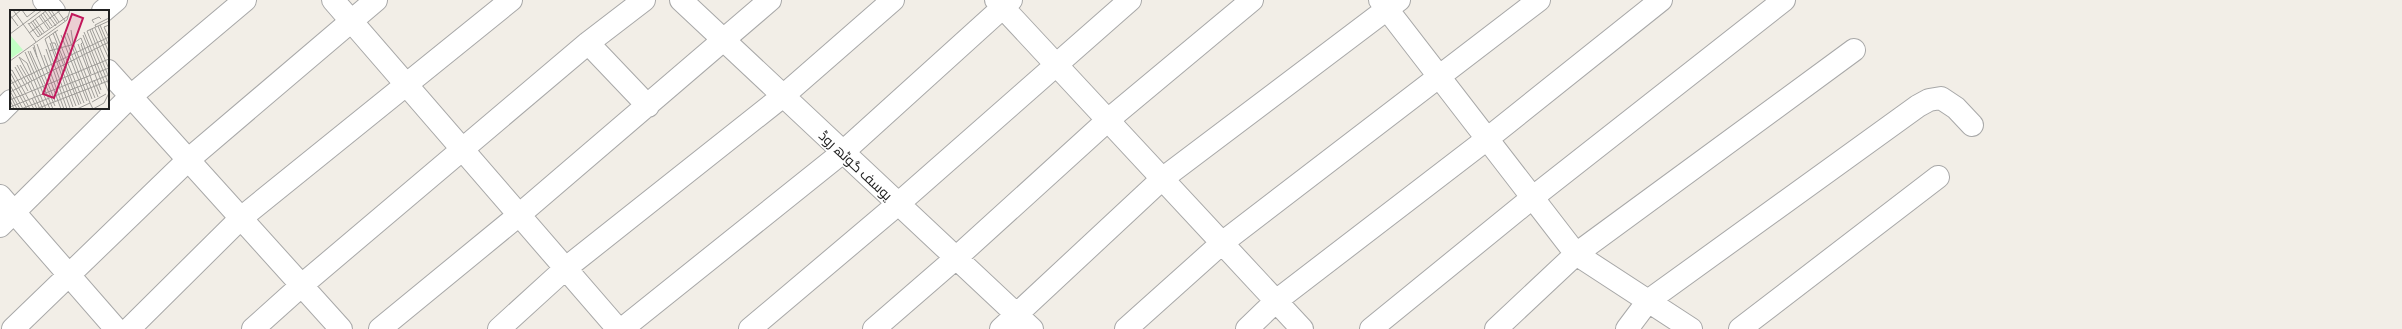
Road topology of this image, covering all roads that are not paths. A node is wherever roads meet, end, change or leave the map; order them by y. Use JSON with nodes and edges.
{"nodes":[{"id":1,"x":44,"y":0,"type":"edge"},
{"id":2,"x":116,"y":0,"type":"edge"},
{"id":3,"x":244,"y":0,"type":"edge"},
{"id":4,"x":333,"y":0,"type":"edge"},
{"id":5,"x":376,"y":0,"type":"edge"},
{"id":6,"x":511,"y":0,"type":"edge"},
{"id":7,"x":644,"y":0,"type":"edge"},
{"id":8,"x":681,"y":0,"type":"edge"},
{"id":9,"x":770,"y":0,"type":"edge"},
{"id":10,"x":893,"y":0,"type":"edge"},
{"id":11,"x":1130,"y":0,"type":"edge"},
{"id":12,"x":1252,"y":0,"type":"edge"},
{"id":13,"x":1539,"y":0,"type":"edge"},
{"id":14,"x":1661,"y":0,"type":"edge"},
{"id":15,"x":1784,"y":0,"type":"edge"},
{"id":16,"x":1003,"y":2,"type":"edge"},
{"id":17,"x":1388,"y":3,"type":"edge"},
{"id":18,"x":53,"y":10,"type":"edge"},
{"id":19,"x":104,"y":10,"type":"edge"},
{"id":20,"x":351,"y":21,"type":"junction"},
{"id":21,"x":724,"y":40,"type":"junction"},
{"id":22,"x":588,"y":43,"type":"junction"},
{"id":23,"x":1854,"y":50,"type":"dead end"},
{"id":24,"x":1056,"y":65,"type":"junction"},
{"id":25,"x":109,"y":72,"type":"edge"},
{"id":26,"x":1439,"y":77,"type":"junction"},
{"id":27,"x":406,"y":84,"type":"junction"},
{"id":28,"x":131,"y":96,"type":"junction"},
{"id":29,"x":783,"y":96,"type":"junction"},
{"id":30,"x":10,"y":102,"type":"edge"},
{"id":31,"x":648,"y":106,"type":"junction"},
{"id":32,"x":0,"y":112,"type":"edge"},
{"id":33,"x":1108,"y":120,"type":"junction"},
{"id":34,"x":1972,"y":125,"type":"dead end"},
{"id":35,"x":1487,"y":139,"type":"junction"},
{"id":36,"x":464,"y":150,"type":"junction"},
{"id":37,"x":843,"y":152,"type":"junction"},
{"id":38,"x":188,"y":160,"type":"junction"},
{"id":39,"x":1938,"y":177,"type":"dead end"},
{"id":40,"x":1162,"y":179,"type":"junction"},
{"id":41,"x":0,"y":196,"type":"edge"},
{"id":42,"x":1532,"y":198,"type":"junction"},
{"id":43,"x":898,"y":204,"type":"junction"},
{"id":44,"x":519,"y":215,"type":"junction"},
{"id":45,"x":241,"y":218,"type":"junction"},
{"id":46,"x":7,"y":219,"type":"edge"},
{"id":47,"x":1222,"y":243,"type":"junction"},
{"id":48,"x":1576,"y":254,"type":"junction"},
{"id":49,"x":956,"y":258,"type":"junction"},
{"id":50,"x":566,"y":268,"type":"junction"},
{"id":51,"x":70,"y":275,"type":"junction"},
{"id":52,"x":302,"y":285,"type":"junction"},
{"id":53,"x":1276,"y":301,"type":"junction"},
{"id":54,"x":1648,"y":301,"type":"junction"},
{"id":55,"x":1017,"y":324,"type":"edge"},
{"id":56,"x":13,"y":329,"type":"edge"},
{"id":57,"x":116,"y":329,"type":"edge"},
{"id":58,"x":129,"y":329,"type":"edge"},
{"id":59,"x":254,"y":329,"type":"edge"},
{"id":60,"x":341,"y":329,"type":"edge"},
{"id":61,"x":380,"y":329,"type":"edge"},
{"id":62,"x":499,"y":329,"type":"edge"},
{"id":63,"x":618,"y":329,"type":"edge"},
{"id":64,"x":622,"y":329,"type":"edge"},
{"id":65,"x":750,"y":329,"type":"edge"},
{"id":66,"x":874,"y":329,"type":"edge"},
{"id":67,"x":1126,"y":329,"type":"edge"},
{"id":68,"x":1247,"y":329,"type":"edge"},
{"id":69,"x":1302,"y":329,"type":"edge"},
{"id":70,"x":1371,"y":329,"type":"edge"},
{"id":71,"x":1496,"y":329,"type":"edge"},
{"id":72,"x":1627,"y":329,"type":"edge"},
{"id":73,"x":1691,"y":329,"type":"edge"},
{"id":74,"x":1740,"y":329,"type":"edge"}],
"edges":[{"from":1,"to":18,"type":"street"},
{"from":2,"to":19,"type":"street"},
{"from":3,"to":28,"type":"street"},
{"from":4,"to":20,"type":"street"},
{"from":5,"to":20,"type":"street"},
{"from":6,"to":27,"type":"street"},
{"from":7,"to":22,"type":"street"},
{"from":8,"to":21,"type":"street","name":"یوسف گوٹھ روڈ"},
{"from":9,"to":21,"type":"street"},
{"from":10,"to":29,"type":"street"},
{"from":11,"to":24,"type":"street"},
{"from":12,"to":33,"type":"street"},
{"from":13,"to":26,"type":"street"},
{"from":14,"to":35,"type":"street"},
{"from":15,"to":42,"type":"street"},
{"from":16,"to":24,"type":"street"},
{"from":16,"to":37,"type":"street"},
{"from":17,"to":26,"type":"street"},
{"from":17,"to":40,"type":"street"},
{"from":20,"to":27,"type":"street"},
{"from":20,"to":38,"type":"street"},
{"from":21,"to":29,"type":"street","name":"یوسف گوٹھ روڈ"},
{"from":21,"to":31,"type":"street"},
{"from":22,"to":31,"type":"street"},
{"from":22,"to":36,"type":"street"},
{"from":23,"to":48,"type":"street"},
{"from":24,"to":33,"type":"street"},
{"from":24,"to":43,"type":"street"},
{"from":25,"to":28,"type":"street"},
{"from":26,"to":35,"type":"street"},
{"from":26,"to":47,"type":"street"},
{"from":27,"to":36,"type":"street"},
{"from":27,"to":45,"type":"street"},
{"from":28,"to":38,"type":"street"},
{"from":28,"to":46,"type":"street"},
{"from":29,"to":37,"type":"street","name":"یوسف گوٹھ روڈ"},
{"from":29,"to":50,"type":"street"},
{"from":30,"to":32,"type":"street"},
{"from":31,"to":44,"type":"street"},
{"from":33,"to":40,"type":"street"},
{"from":33,"to":49,"type":"street"},
{"from":34,"to":54,"type":"street"},
{"from":35,"to":42,"type":"street"},
{"from":35,"to":53,"type":"street"},
{"from":36,"to":44,"type":"street"},
{"from":36,"to":52,"type":"street"},
{"from":37,"to":43,"type":"street","name":"یوسف گوٹھ روڈ"},
{"from":37,"to":64,"type":"street"},
{"from":38,"to":45,"type":"street"},
{"from":38,"to":51,"type":"street"},
{"from":39,"to":74,"type":"street"},
{"from":40,"to":47,"type":"street"},
{"from":40,"to":55,"type":"street"},
{"from":41,"to":46,"type":"street"},
{"from":42,"to":48,"type":"street"},
{"from":42,"to":70,"type":"street"},
{"from":43,"to":49,"type":"street","name":"یوسف گوٹھ روڈ"},
{"from":43,"to":65,"type":"street"},
{"from":44,"to":50,"type":"street"},
{"from":44,"to":61,"type":"street"},
{"from":45,"to":52,"type":"street"},
{"from":45,"to":58,"type":"street"},
{"from":46,"to":51,"type":"street"},
{"from":47,"to":53,"type":"street"},
{"from":47,"to":67,"type":"street"},
{"from":48,"to":54,"type":"street"},
{"from":48,"to":71,"type":"street"},
{"from":49,"to":55,"type":"street","name":"یوسف گوٹھ روڈ"},
{"from":49,"to":66,"type":"street"},
{"from":50,"to":62,"type":"street"},
{"from":50,"to":63,"type":"street"},
{"from":51,"to":56,"type":"street"},
{"from":51,"to":57,"type":"street"},
{"from":52,"to":59,"type":"street"},
{"from":52,"to":60,"type":"street"},
{"from":53,"to":68,"type":"street"},
{"from":53,"to":69,"type":"street"},
{"from":54,"to":72,"type":"street"},
{"from":54,"to":73,"type":"street"}]}
